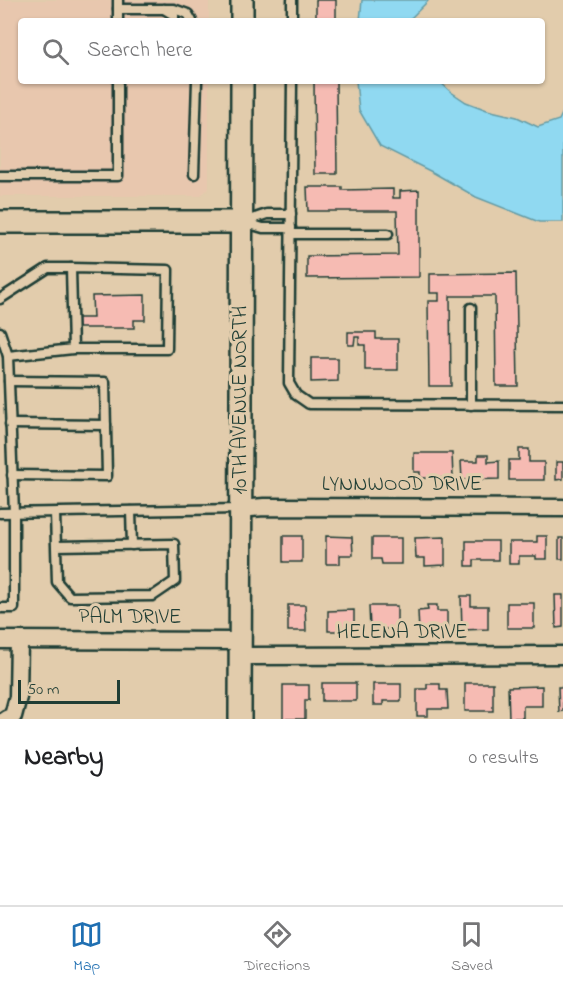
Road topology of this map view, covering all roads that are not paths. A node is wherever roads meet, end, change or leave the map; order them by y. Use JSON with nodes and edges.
{"nodes":[{"id":1,"x":242,"y":0,"type":"edge"},
{"id":2,"x":292,"y":0,"type":"edge"},
{"id":3,"x":118,"y":5,"type":"edge"},
{"id":4,"x":174,"y":18,"type":"edge"},
{"id":5,"x":190,"y":18,"type":"edge"},
{"id":6,"x":242,"y":18,"type":"edge"},
{"id":7,"x":292,"y":18,"type":"edge"},
{"id":8,"x":118,"y":84,"type":"edge"},
{"id":9,"x":197,"y":84,"type":"edge"},
{"id":10,"x":242,"y":84,"type":"edge"},
{"id":11,"x":291,"y":84,"type":"edge"},
{"id":12,"x":194,"y":174,"type":"dead end"},
{"id":13,"x":0,"y":176,"type":"edge"},
{"id":14,"x":291,"y":214,"type":"junction"},
{"id":15,"x":0,"y":222,"type":"edge"},
{"id":16,"x":242,"y":222,"type":"junction"},
{"id":17,"x":291,"y":231,"type":"junction"},
{"id":18,"x":388,"y":234,"type":"dead end"},
{"id":19,"x":71,"y":268,"type":"junction"},
{"id":20,"x":0,"y":299,"type":"edge"},
{"id":21,"x":471,"y":308,"type":"dead end"},
{"id":22,"x":0,"y":332,"type":"edge"},
{"id":23,"x":73,"y":349,"type":"junction"},
{"id":24,"x":8,"y":356,"type":"junction"},
{"id":25,"x":9,"y":381,"type":"junction"},
{"id":26,"x":471,"y":405,"type":"junction"},
{"id":27,"x":563,"y":405,"type":"edge"},
{"id":28,"x":10,"y":424,"type":"junction"},
{"id":29,"x":106,"y":425,"type":"junction"},
{"id":30,"x":12,"y":476,"type":"junction"},
{"id":31,"x":240,"y":508,"type":"junction"},
{"id":32,"x":563,"y":508,"type":"edge"},
{"id":33,"x":131,"y":511,"type":"junction"},
{"id":34,"x":0,"y":513,"type":"edge"},
{"id":35,"x":14,"y":513,"type":"junction"},
{"id":36,"x":56,"y":513,"type":"junction"},
{"id":37,"x":132,"y":545,"type":"junction"},
{"id":38,"x":56,"y":546,"type":"junction"},
{"id":39,"x":0,"y":608,"type":"edge"},
{"id":40,"x":0,"y":640,"type":"edge"},
{"id":41,"x":19,"y":640,"type":"junction"},
{"id":42,"x":240,"y":649,"type":"junction"},
{"id":43,"x":563,"y":656,"type":"edge"},
{"id":44,"x":6,"y":719,"type":"edge"},
{"id":45,"x":240,"y":719,"type":"edge"}],
"edges":[{"from":1,"to":6,"type":"street"},
{"from":2,"to":7,"type":"lane"},
{"from":3,"to":4,"type":"lane"},
{"from":3,"to":5,"type":"lane"},
{"from":8,"to":13,"type":"lane"},
{"from":9,"to":12,"type":"lane"},
{"from":10,"to":16,"type":"street","name":"10TH AVENUE NORTH"},
{"from":11,"to":14,"type":"lane"},
{"from":14,"to":16,"type":"lane"},
{"from":14,"to":17,"type":"lane"},
{"from":15,"to":16,"type":"street"},
{"from":16,"to":17,"type":"lane"},
{"from":16,"to":31,"type":"street","name":"10TH AVENUE NORTH"},
{"from":17,"to":18,"type":"lane"},
{"from":17,"to":26,"type":"lane"},
{"from":19,"to":20,"type":"lane"},
{"from":19,"to":23,"type":"lane"},
{"from":19,"to":23,"type":"lane"},
{"from":21,"to":26,"type":"lane"},
{"from":22,"to":24,"type":"lane"},
{"from":23,"to":24,"type":"lane"},
{"from":24,"to":25,"type":"lane"},
{"from":25,"to":28,"type":"lane"},
{"from":25,"to":29,"type":"lane"},
{"from":26,"to":27,"type":"lane"},
{"from":28,"to":29,"type":"lane"},
{"from":28,"to":30,"type":"lane"},
{"from":29,"to":30,"type":"lane"},
{"from":30,"to":35,"type":"lane"},
{"from":31,"to":32,"type":"street","name":"LYNNWOOD DRIVE"},
{"from":31,"to":33,"type":"lane"},
{"from":31,"to":42,"type":"street","name":"10TH AVENUE NORTH"},
{"from":33,"to":36,"type":"lane"},
{"from":33,"to":37,"type":"lane"},
{"from":34,"to":35,"type":"lane"},
{"from":35,"to":36,"type":"lane"},
{"from":35,"to":39,"type":"lane"},
{"from":36,"to":38,"type":"lane"},
{"from":37,"to":38,"type":"lane"},
{"from":37,"to":38,"type":"lane"},
{"from":40,"to":41,"type":"street","name":"PALM DRIVE"},
{"from":41,"to":42,"type":"street","name":"PALM DRIVE"},
{"from":41,"to":44,"type":"street"},
{"from":42,"to":43,"type":"street","name":"HELENA DRIVE"},
{"from":42,"to":45,"type":"street","name":"10TH AVENUE NORTH"}]}
